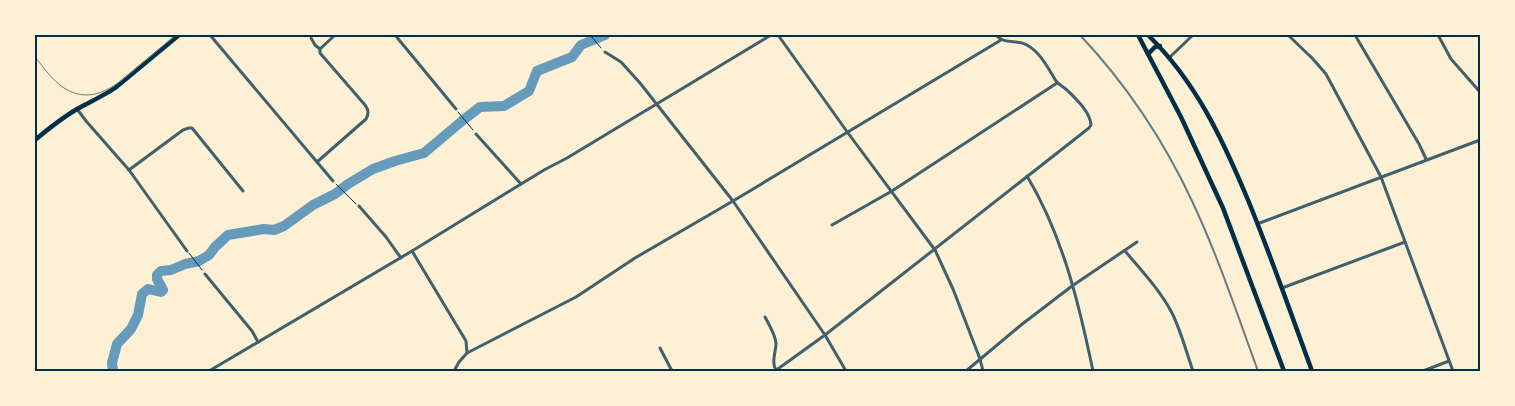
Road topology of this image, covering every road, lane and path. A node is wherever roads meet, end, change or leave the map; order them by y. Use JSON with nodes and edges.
{"nodes":[{"id":1,"x":179,"y":35,"type":"edge"},
{"id":2,"x":210,"y":35,"type":"edge"},
{"id":3,"x":335,"y":35,"type":"edge"},
{"id":4,"x":395,"y":35,"type":"edge"},
{"id":5,"x":590,"y":35,"type":"edge"},
{"id":6,"x":770,"y":35,"type":"edge"},
{"id":7,"x":778,"y":35,"type":"edge"},
{"id":8,"x":996,"y":35,"type":"edge"},
{"id":9,"x":1138,"y":35,"type":"edge"},
{"id":10,"x":1148,"y":35,"type":"edge"},
{"id":11,"x":1193,"y":35,"type":"edge"},
{"id":12,"x":1289,"y":35,"type":"edge"},
{"id":13,"x":1355,"y":35,"type":"edge"},
{"id":14,"x":1438,"y":35,"type":"edge"},
{"id":15,"x":311,"y":38,"type":"dead end"},
{"id":16,"x":1001,"y":40,"type":"junction"},
{"id":17,"x":1160,"y":46,"type":"junction"},
{"id":18,"x":320,"y":49,"type":"junction"},
{"id":19,"x":605,"y":52,"type":"joint"},
{"id":20,"x":1148,"y":54,"type":"junction"},
{"id":21,"x":1170,"y":58,"type":"junction"},
{"id":22,"x":1057,"y":83,"type":"junction"},
{"id":23,"x":1480,"y":92,"type":"edge"},
{"id":24,"x":656,"y":104,"type":"junction"},
{"id":25,"x":77,"y":109,"type":"junction"},
{"id":26,"x":456,"y":109,"type":"joint"},
{"id":27,"x":848,"y":133,"type":"junction"},
{"id":28,"x":476,"y":134,"type":"joint"},
{"id":29,"x":35,"y":140,"type":"edge"},
{"id":30,"x":1480,"y":140,"type":"edge"},
{"id":31,"x":1426,"y":159,"type":"junction"},
{"id":32,"x":317,"y":162,"type":"junction"},
{"id":33,"x":129,"y":170,"type":"junction"},
{"id":34,"x":1027,"y":176,"type":"junction"},
{"id":35,"x":1381,"y":177,"type":"junction"},
{"id":36,"x":333,"y":181,"type":"joint"},
{"id":37,"x":521,"y":184,"type":"junction"},
{"id":38,"x":243,"y":191,"type":"dead end"},
{"id":39,"x":892,"y":191,"type":"junction"},
{"id":40,"x":733,"y":201,"type":"junction"},
{"id":41,"x":359,"y":206,"type":"joint"},
{"id":42,"x":1258,"y":224,"type":"junction"},
{"id":43,"x":832,"y":225,"type":"dead end"},
{"id":44,"x":1137,"y":242,"type":"dead end"},
{"id":45,"x":1405,"y":242,"type":"junction"},
{"id":46,"x":934,"y":250,"type":"junction"},
{"id":47,"x":187,"y":251,"type":"joint"},
{"id":48,"x":412,"y":251,"type":"junction"},
{"id":49,"x":1125,"y":251,"type":"junction"},
{"id":50,"x":401,"y":258,"type":"junction"},
{"id":51,"x":205,"y":274,"type":"joint"},
{"id":52,"x":1072,"y":286,"type":"junction"},
{"id":53,"x":1282,"y":288,"type":"junction"},
{"id":54,"x":764,"y":317,"type":"dead end"},
{"id":55,"x":825,"y":335,"type":"junction"},
{"id":56,"x":258,"y":342,"type":"junction"},
{"id":57,"x":660,"y":348,"type":"dead end"},
{"id":58,"x":467,"y":353,"type":"junction"},
{"id":59,"x":980,"y":359,"type":"junction"},
{"id":60,"x":1449,"y":361,"type":"junction"},
{"id":61,"x":208,"y":371,"type":"edge"},
{"id":62,"x":454,"y":371,"type":"edge"},
{"id":63,"x":672,"y":371,"type":"edge"},
{"id":64,"x":776,"y":371,"type":"edge"},
{"id":65,"x":846,"y":371,"type":"edge"},
{"id":66,"x":966,"y":371,"type":"edge"},
{"id":67,"x":983,"y":371,"type":"edge"},
{"id":68,"x":1093,"y":371,"type":"edge"},
{"id":69,"x":1193,"y":371,"type":"edge"},
{"id":70,"x":1284,"y":371,"type":"edge"},
{"id":71,"x":1312,"y":371,"type":"edge"},
{"id":72,"x":1423,"y":371,"type":"edge"},
{"id":73,"x":1453,"y":371,"type":"edge"}],
"edges":[{"from":1,"to":25,"type":"main road"},
{"from":2,"to":32,"type":"street"},
{"from":3,"to":18,"type":"street"},
{"from":4,"to":26,"type":"street"},
{"from":5,"to":19,"type":"path"},
{"from":6,"to":24,"type":"street"},
{"from":7,"to":27,"type":"street"},
{"from":8,"to":16,"type":"street"},
{"from":9,"to":20,"type":"main road"},
{"from":10,"to":17,"type":"main road"},
{"from":11,"to":21,"type":"street"},
{"from":12,"to":35,"type":"street"},
{"from":13,"to":31,"type":"street"},
{"from":14,"to":23,"type":"street"},
{"from":15,"to":18,"type":"street"},
{"from":16,"to":22,"type":"street"},
{"from":16,"to":27,"type":"street"},
{"from":17,"to":20,"type":"main road"},
{"from":17,"to":21,"type":"main road"},
{"from":18,"to":32,"type":"street"},
{"from":19,"to":24,"type":"street"},
{"from":20,"to":70,"type":"main road"},
{"from":21,"to":42,"type":"main road"},
{"from":22,"to":34,"type":"street"},
{"from":22,"to":39,"type":"street"},
{"from":24,"to":37,"type":"street"},
{"from":24,"to":40,"type":"street"},
{"from":25,"to":29,"type":"main road"},
{"from":25,"to":33,"type":"street"},
{"from":26,"to":28,"type":"path"},
{"from":27,"to":39,"type":"street"},
{"from":27,"to":40,"type":"street"},
{"from":28,"to":37,"type":"street"},
{"from":30,"to":31,"type":"street"},
{"from":31,"to":35,"type":"street"},
{"from":32,"to":36,"type":"street"},
{"from":33,"to":38,"type":"street"},
{"from":33,"to":47,"type":"street"},
{"from":34,"to":46,"type":"street"},
{"from":34,"to":52,"type":"street"},
{"from":35,"to":42,"type":"street"},
{"from":35,"to":45,"type":"street"},
{"from":36,"to":41,"type":"path"},
{"from":37,"to":48,"type":"street"},
{"from":39,"to":43,"type":"street"},
{"from":39,"to":46,"type":"street"},
{"from":40,"to":55,"type":"street"},
{"from":40,"to":58,"type":"street"},
{"from":41,"to":50,"type":"street"},
{"from":42,"to":53,"type":"main road"},
{"from":44,"to":49,"type":"street"},
{"from":45,"to":53,"type":"street"},
{"from":45,"to":60,"type":"street"},
{"from":46,"to":55,"type":"street"},
{"from":46,"to":59,"type":"street"},
{"from":47,"to":51,"type":"path"},
{"from":48,"to":50,"type":"street"},
{"from":48,"to":58,"type":"street"},
{"from":49,"to":52,"type":"street"},
{"from":49,"to":69,"type":"street"},
{"from":50,"to":56,"type":"street"},
{"from":51,"to":56,"type":"street"},
{"from":52,"to":59,"type":"street"},
{"from":52,"to":68,"type":"street"},
{"from":53,"to":71,"type":"main road"},
{"from":54,"to":64,"type":"street"},
{"from":55,"to":64,"type":"street"},
{"from":55,"to":65,"type":"street"},
{"from":56,"to":61,"type":"street"},
{"from":57,"to":63,"type":"street"},
{"from":58,"to":62,"type":"street"},
{"from":59,"to":66,"type":"street"},
{"from":59,"to":67,"type":"street"},
{"from":60,"to":72,"type":"street"},
{"from":60,"to":73,"type":"street"}]}
